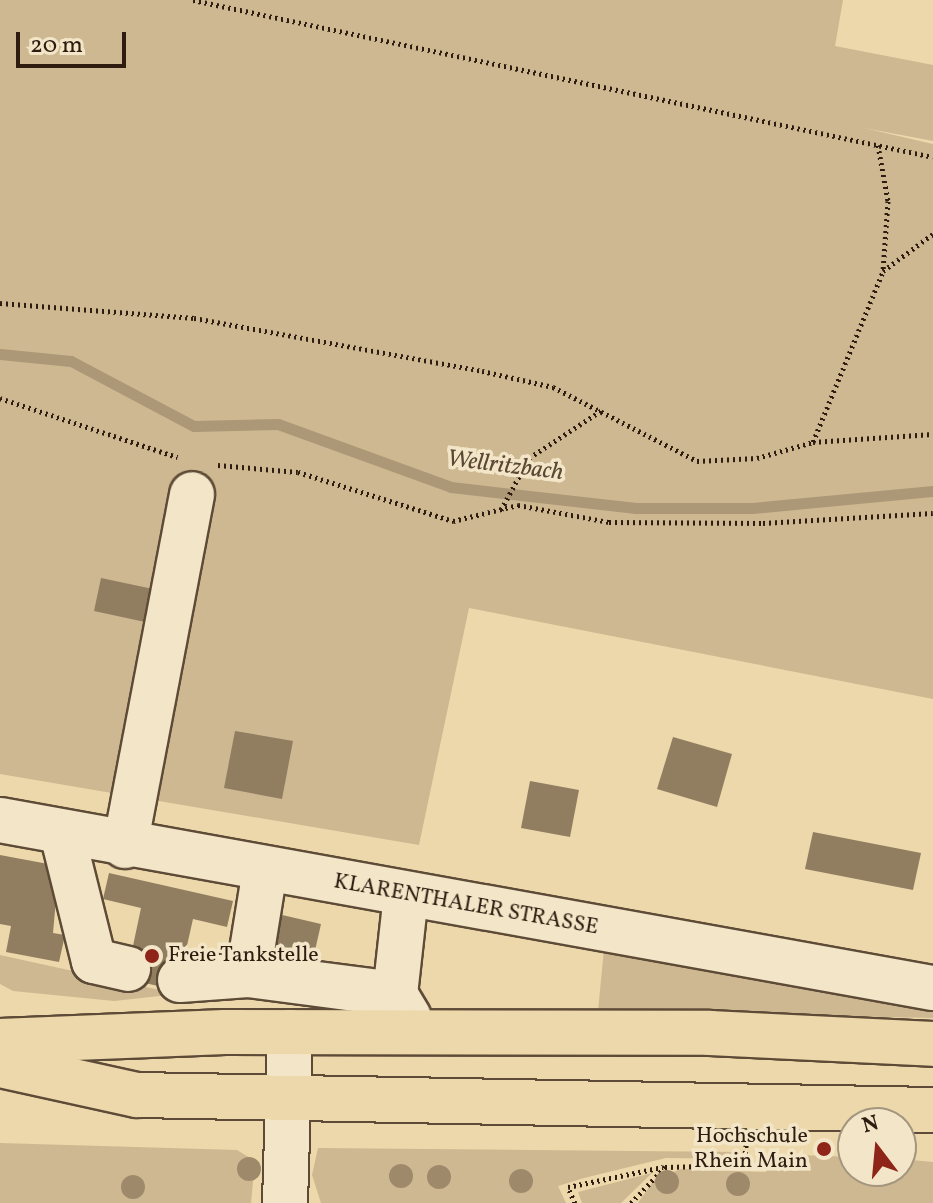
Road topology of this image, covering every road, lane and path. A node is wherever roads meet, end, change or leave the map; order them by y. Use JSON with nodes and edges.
{"nodes":[{"id":1,"x":193,"y":0,"type":"edge"},
{"id":2,"x":878,"y":144,"type":"junction"},
{"id":3,"x":933,"y":157,"type":"edge"},
{"id":4,"x":933,"y":234,"type":"edge"},
{"id":5,"x":883,"y":271,"type":"junction"},
{"id":6,"x":0,"y":303,"type":"edge"},
{"id":7,"x":0,"y":398,"type":"edge"},
{"id":8,"x":602,"y":410,"type":"junction"},
{"id":9,"x":933,"y":434,"type":"edge"},
{"id":10,"x":813,"y":442,"type":"junction"},
{"id":11,"x":197,"y":472,"type":"junction"},
{"id":12,"x":501,"y":510,"type":"junction"},
{"id":13,"x":933,"y":513,"type":"edge"},
{"id":14,"x":0,"y":820,"type":"edge"},
{"id":15,"x":62,"y":833,"type":"junction"},
{"id":16,"x":125,"y":846,"type":"junction"},
{"id":17,"x":265,"y":870,"type":"junction"},
{"id":18,"x":406,"y":895,"type":"junction"},
{"id":19,"x":128,"y":969,"type":"dead end"},
{"id":20,"x":248,"y":975,"type":"junction"},
{"id":21,"x":180,"y":980,"type":"dead end"},
{"id":22,"x":933,"y":988,"type":"edge"},
{"id":23,"x":395,"y":994,"type":"junction"},
{"id":24,"x":290,"y":1032,"type":"junction"},
{"id":25,"x":419,"y":1033,"type":"junction"},
{"id":26,"x":0,"y":1041,"type":"edge"},
{"id":27,"x":933,"y":1044,"type":"edge"},
{"id":28,"x":0,"y":1066,"type":"edge"},
{"id":29,"x":289,"y":1096,"type":"junction"},
{"id":30,"x":933,"y":1110,"type":"edge"},
{"id":31,"x":746,"y":1144,"type":"dead end"},
{"id":32,"x":665,"y":1167,"type":"junction"},
{"id":33,"x":285,"y":1203,"type":"edge"},
{"id":34,"x":575,"y":1203,"type":"edge"},
{"id":35,"x":631,"y":1203,"type":"edge"}],
"edges":[{"from":1,"to":2,"type":"path"},
{"from":2,"to":3,"type":"path"},
{"from":2,"to":5,"type":"path"},
{"from":4,"to":5,"type":"path"},
{"from":5,"to":10,"type":"path"},
{"from":6,"to":8,"type":"path"},
{"from":7,"to":11,"type":"path"},
{"from":8,"to":10,"type":"path"},
{"from":8,"to":12,"type":"path"},
{"from":9,"to":10,"type":"path"},
{"from":11,"to":12,"type":"path"},
{"from":11,"to":16,"type":"street"},
{"from":12,"to":13,"type":"path"},
{"from":14,"to":15,"type":"street","name":"KLARENTHALER STRASSE"},
{"from":15,"to":16,"type":"street","name":"KLARENTHALER STRASSE"},
{"from":15,"to":19,"type":"street"},
{"from":16,"to":17,"type":"street","name":"KLARENTHALER STRASSE"},
{"from":17,"to":18,"type":"street","name":"KLARENTHALER STRASSE"},
{"from":17,"to":20,"type":"street"},
{"from":18,"to":22,"type":"street","name":"KLARENTHALER STRASSE"},
{"from":18,"to":23,"type":"street"},
{"from":20,"to":21,"type":"street"},
{"from":20,"to":23,"type":"street"},
{"from":23,"to":25,"type":"street"},
{"from":24,"to":25,"type":"main road"},
{"from":24,"to":26,"type":"main road"},
{"from":24,"to":29,"type":"street"},
{"from":25,"to":27,"type":"main road"},
{"from":28,"to":29,"type":"main road"},
{"from":29,"to":30,"type":"main road"},
{"from":29,"to":33,"type":"street"},
{"from":31,"to":32,"type":"path"},
{"from":32,"to":34,"type":"path"},
{"from":32,"to":35,"type":"path"}]}
